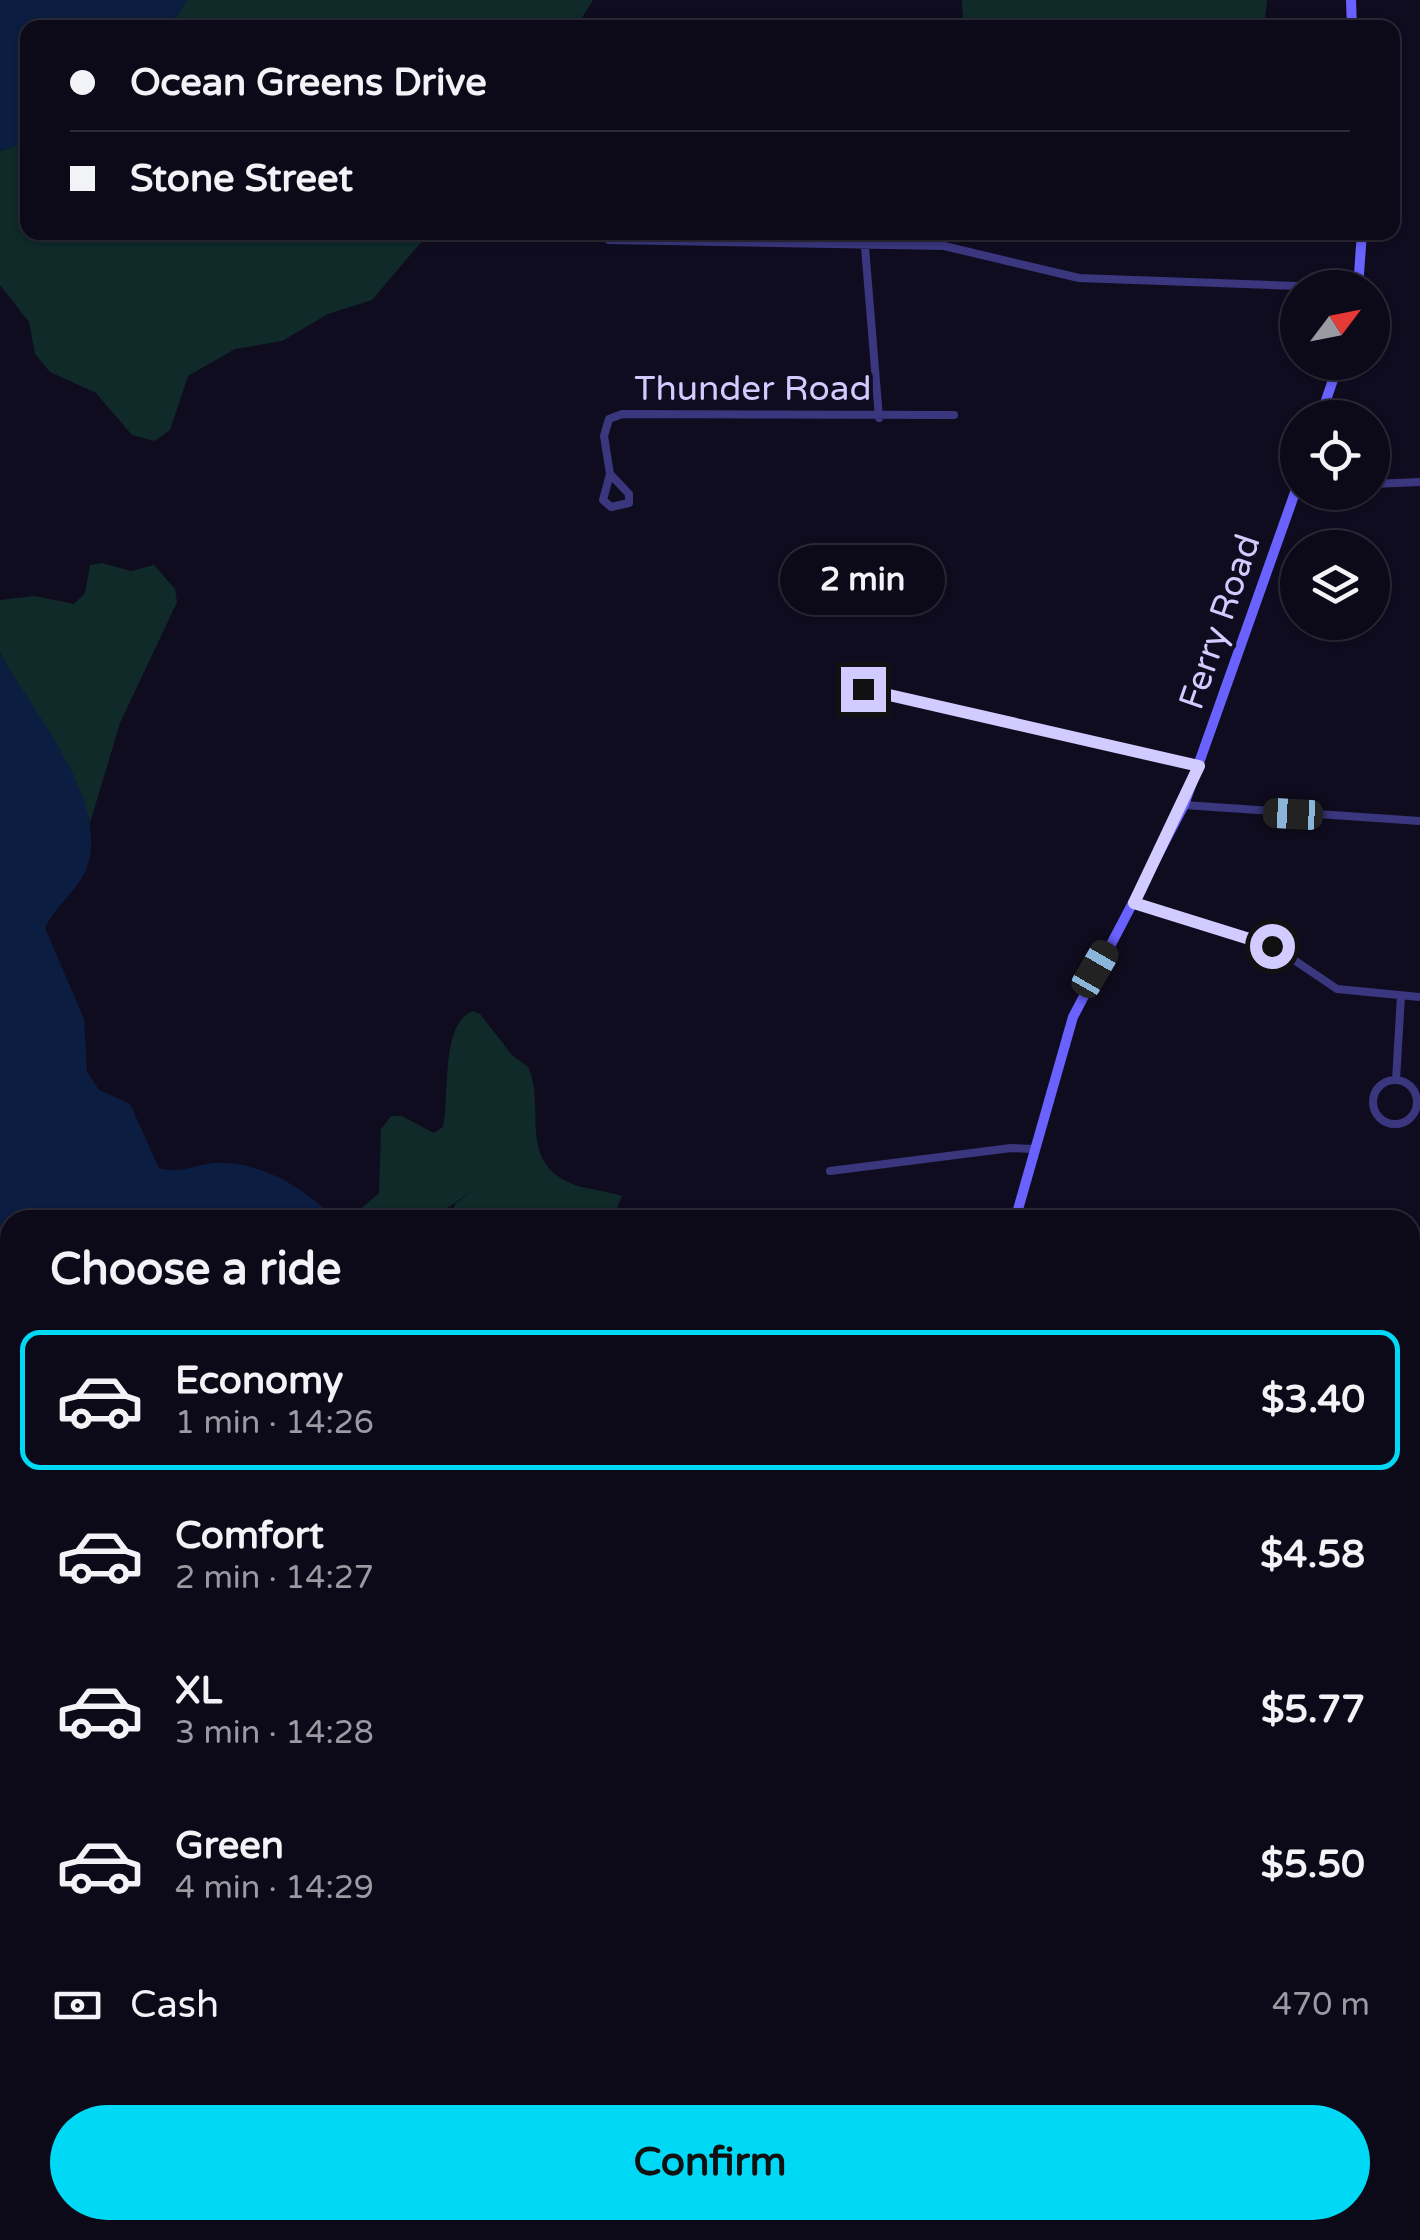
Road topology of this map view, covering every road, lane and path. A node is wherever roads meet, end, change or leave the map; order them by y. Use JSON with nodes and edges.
{"nodes":[{"id":1,"x":608,"y":240,"type":"dead end"},
{"id":2,"x":1361,"y":240,"type":"edge"},
{"id":3,"x":864,"y":247,"type":"junction"},
{"id":4,"x":1359,"y":270,"type":"edge"},
{"id":5,"x":1280,"y":285,"type":"edge"},
{"id":6,"x":954,"y":415,"type":"dead end"},
{"id":7,"x":879,"y":418,"type":"junction"},
{"id":8,"x":610,"y":474,"type":"junction"},
{"id":9,"x":1420,"y":482,"type":"edge"},
{"id":10,"x":1390,"y":483,"type":"edge"},
{"id":11,"x":1289,"y":510,"type":"edge"},
{"id":12,"x":863,"y":689,"type":"dead end"},
{"id":13,"x":1199,"y":766,"type":"junction"},
{"id":14,"x":1184,"y":805,"type":"junction"},
{"id":15,"x":1420,"y":821,"type":"edge"},
{"id":16,"x":1134,"y":903,"type":"junction"},
{"id":17,"x":1401,"y":996,"type":"junction"},
{"id":18,"x":1420,"y":996,"type":"edge"},
{"id":19,"x":1396,"y":1080,"type":"junction"},
{"id":20,"x":1034,"y":1149,"type":"junction"},
{"id":21,"x":830,"y":1171,"type":"dead end"},
{"id":22,"x":1018,"y":1210,"type":"edge"}],
"edges":[{"from":1,"to":3,"type":"street"},
{"from":2,"to":4,"type":"main road"},
{"from":3,"to":5,"type":"street"},
{"from":3,"to":7,"type":"street"},
{"from":6,"to":7,"type":"street","name":"Thunder Road"},
{"from":7,"to":8,"type":"street","name":"Thunder Road"},
{"from":8,"to":8,"type":"street","name":"Thunder Road"},
{"from":9,"to":10,"type":"street"},
{"from":11,"to":13,"type":"main road","name":"Ferry Road"},
{"from":12,"to":13,"type":"street"},
{"from":13,"to":14,"type":"main road","name":"Ferry Road"},
{"from":14,"to":15,"type":"street"},
{"from":14,"to":16,"type":"main road","name":"Ferry Road"},
{"from":16,"to":17,"type":"street"},
{"from":16,"to":20,"type":"main road","name":"Ferry Road"},
{"from":17,"to":18,"type":"street"},
{"from":17,"to":19,"type":"street"},
{"from":19,"to":19,"type":"street"},
{"from":20,"to":21,"type":"street"},
{"from":20,"to":22,"type":"main road","name":"Ferry Road"}]}
